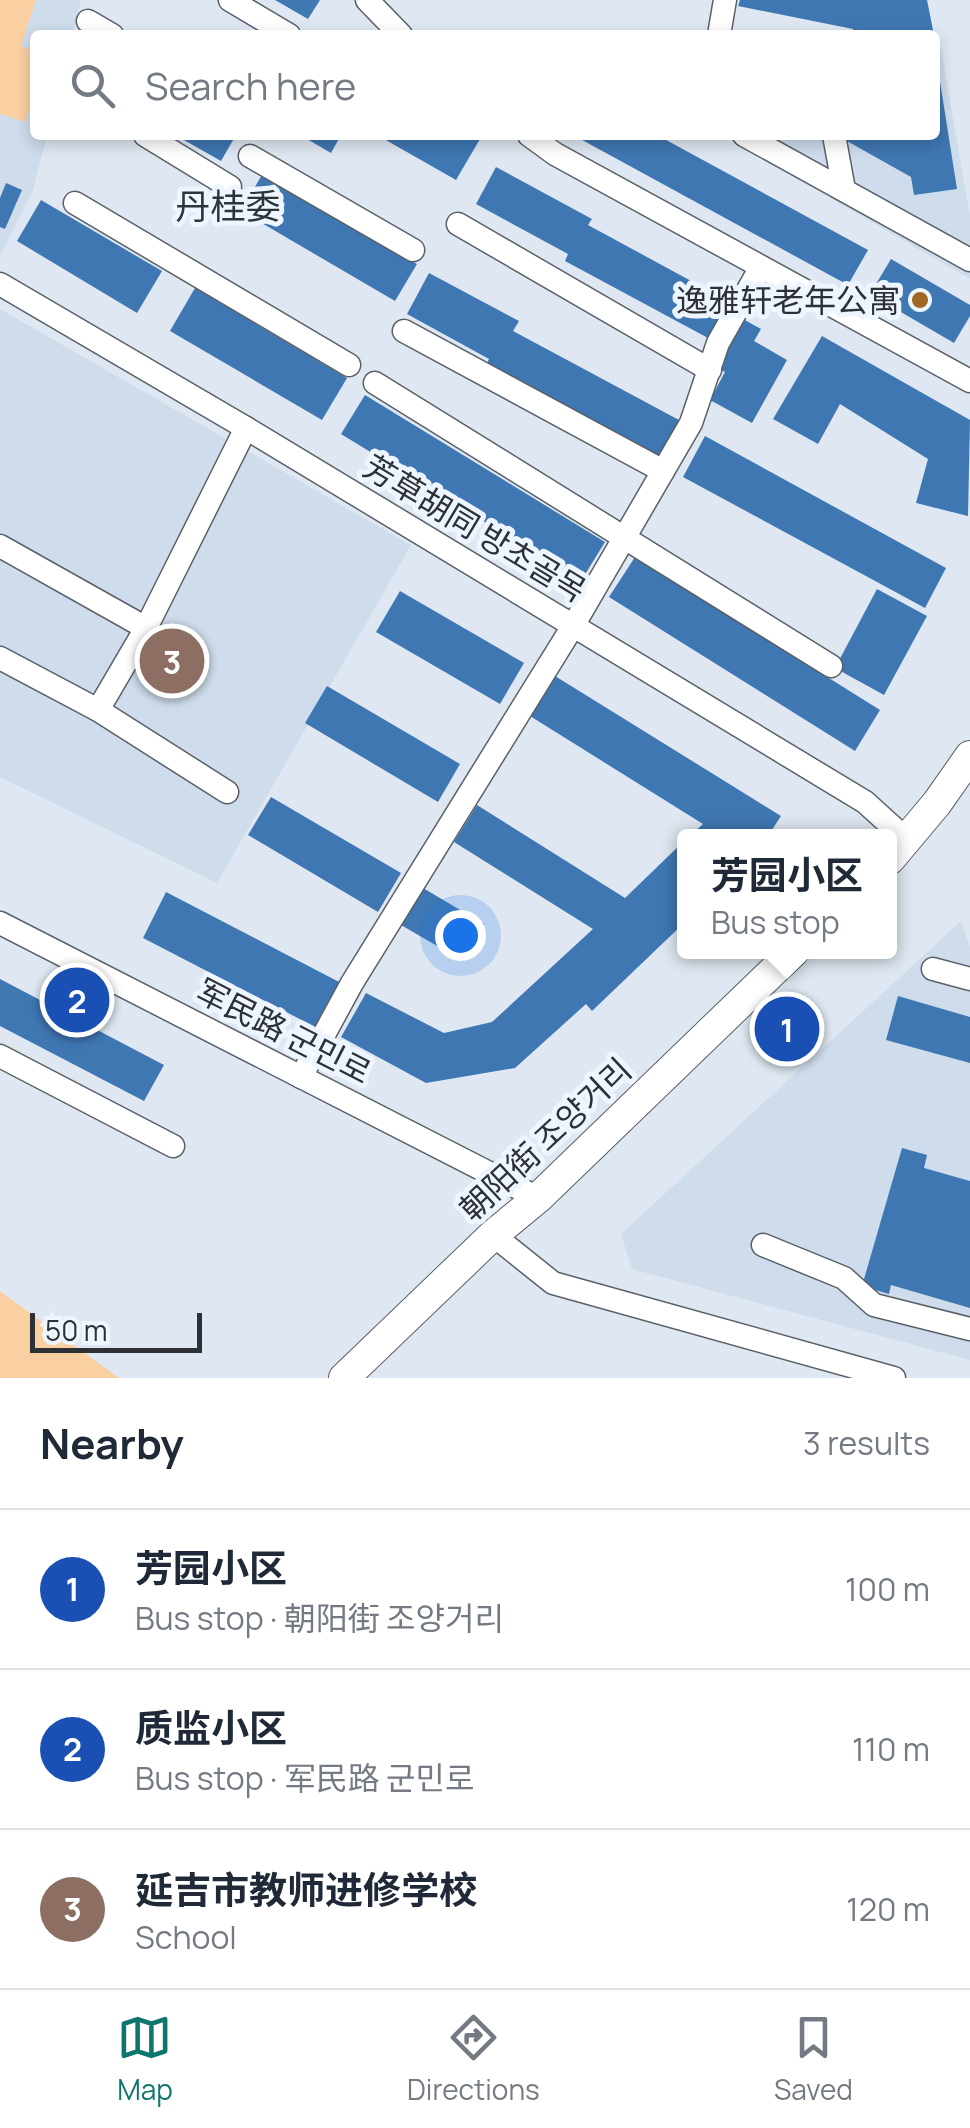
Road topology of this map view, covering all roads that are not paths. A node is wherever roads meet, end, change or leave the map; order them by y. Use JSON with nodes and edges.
{"nodes":[{"id":1,"x":230,"y":0,"type":"edge"},
{"id":2,"x":367,"y":0,"type":"edge"},
{"id":3,"x":725,"y":0,"type":"edge"},
{"id":4,"x":88,"y":21,"type":"dead end"},
{"id":5,"x":103,"y":30,"type":"edge"},
{"id":6,"x":281,"y":30,"type":"edge"},
{"id":7,"x":396,"y":30,"type":"edge"},
{"id":8,"x":720,"y":30,"type":"edge"},
{"id":9,"x":153,"y":140,"type":"edge"},
{"id":10,"x":536,"y":140,"type":"edge"},
{"id":11,"x":753,"y":140,"type":"edge"},
{"id":12,"x":835,"y":140,"type":"edge"},
{"id":13,"x":250,"y":156,"type":"dead end"},
{"id":14,"x":230,"y":187,"type":"dead end"},
{"id":15,"x":844,"y":190,"type":"junction"},
{"id":16,"x":75,"y":204,"type":"dead end"},
{"id":17,"x":458,"y":224,"type":"dead end"},
{"id":18,"x":413,"y":250,"type":"dead end"},
{"id":19,"x":970,"y":260,"type":"edge"},
{"id":20,"x":762,"y":266,"type":"junction"},
{"id":21,"x":0,"y":284,"type":"edge"},
{"id":22,"x":404,"y":331,"type":"dead end"},
{"id":23,"x":349,"y":366,"type":"dead end"},
{"id":24,"x":710,"y":370,"type":"junction"},
{"id":25,"x":970,"y":381,"type":"edge"},
{"id":26,"x":375,"y":383,"type":"dead end"},
{"id":27,"x":246,"y":428,"type":"junction"},
{"id":28,"x":663,"y":472,"type":"junction"},
{"id":29,"x":624,"y":538,"type":"junction"},
{"id":30,"x":0,"y":546,"type":"edge"},
{"id":31,"x":573,"y":626,"type":"junction"},
{"id":32,"x":146,"y":628,"type":"junction"},
{"id":33,"x":0,"y":658,"type":"edge"},
{"id":34,"x":830,"y":666,"type":"dead end"},
{"id":35,"x":98,"y":710,"type":"junction"},
{"id":36,"x":970,"y":756,"type":"edge"},
{"id":37,"x":227,"y":792,"type":"dead end"},
{"id":38,"x":884,"y":829,"type":"edge"},
{"id":39,"x":898,"y":850,"type":"edge"},
{"id":40,"x":0,"y":923,"type":"edge"},
{"id":41,"x":786,"y":959,"type":"edge"},
{"id":42,"x":933,"y":969,"type":"dead end"},
{"id":43,"x":970,"y":980,"type":"edge"},
{"id":44,"x":0,"y":1056,"type":"edge"},
{"id":45,"x":302,"y":1077,"type":"junction"},
{"id":46,"x":173,"y":1146,"type":"dead end"},
{"id":47,"x":538,"y":1198,"type":"junction"},
{"id":48,"x":494,"y":1235,"type":"junction"},
{"id":49,"x":763,"y":1245,"type":"dead end"},
{"id":50,"x":970,"y":1330,"type":"edge"},
{"id":51,"x":344,"y":1378,"type":"edge"},
{"id":52,"x":894,"y":1378,"type":"edge"}],
"edges":[{"from":1,"to":6,"type":"street"},
{"from":2,"to":7,"type":"street"},
{"from":3,"to":8,"type":"street"},
{"from":4,"to":5,"type":"street"},
{"from":9,"to":14,"type":"street"},
{"from":10,"to":20,"type":"street"},
{"from":11,"to":15,"type":"street"},
{"from":12,"to":15,"type":"street"},
{"from":13,"to":18,"type":"street"},
{"from":15,"to":19,"type":"street"},
{"from":16,"to":23,"type":"street"},
{"from":17,"to":24,"type":"street"},
{"from":20,"to":24,"type":"street"},
{"from":20,"to":25,"type":"street"},
{"from":21,"to":27,"type":"street","name":"芳草胡同 방초골목"},
{"from":22,"to":28,"type":"street"},
{"from":24,"to":28,"type":"street"},
{"from":26,"to":29,"type":"street"},
{"from":27,"to":31,"type":"street","name":"芳草胡同 방초골목"},
{"from":27,"to":32,"type":"street"},
{"from":28,"to":29,"type":"street"},
{"from":29,"to":31,"type":"street"},
{"from":29,"to":34,"type":"street"},
{"from":30,"to":32,"type":"street"},
{"from":31,"to":38,"type":"street","name":"芳草胡同 방초골목"},
{"from":31,"to":45,"type":"street"},
{"from":32,"to":35,"type":"street"},
{"from":33,"to":35,"type":"street"},
{"from":35,"to":37,"type":"street"},
{"from":36,"to":39,"type":"main road"},
{"from":40,"to":45,"type":"street","name":"军民路 군민로"},
{"from":41,"to":47,"type":"main road","name":"朝阳街 조양거리"},
{"from":42,"to":43,"type":"street"},
{"from":44,"to":46,"type":"street"},
{"from":45,"to":47,"type":"street","name":"军民路 군민로"},
{"from":47,"to":48,"type":"main road","name":"朝阳街 조양거리"},
{"from":48,"to":51,"type":"main road","name":"朝阳街 조양거리"},
{"from":48,"to":52,"type":"street"},
{"from":49,"to":50,"type":"street"}]}
